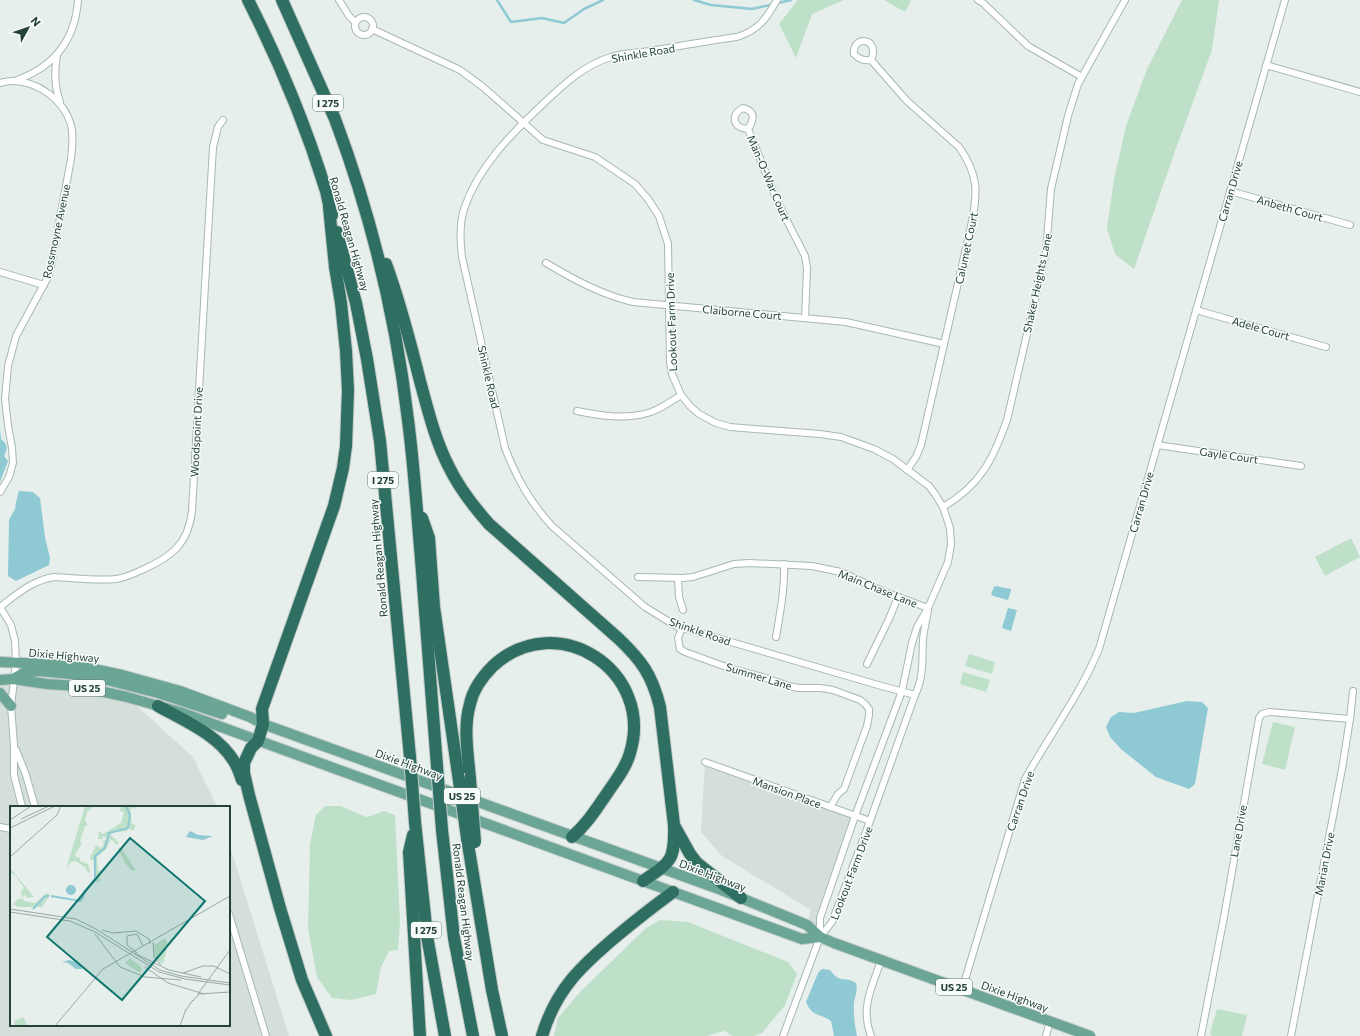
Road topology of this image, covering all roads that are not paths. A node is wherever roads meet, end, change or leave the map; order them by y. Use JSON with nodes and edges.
{"nodes":[{"id":1,"x":78,"y":0,"type":"edge"},
{"id":2,"x":248,"y":0,"type":"edge"},
{"id":3,"x":282,"y":0,"type":"edge"},
{"id":4,"x":339,"y":0,"type":"edge"},
{"id":5,"x":777,"y":0,"type":"edge"},
{"id":6,"x":978,"y":0,"type":"edge"},
{"id":7,"x":1125,"y":0,"type":"edge"},
{"id":8,"x":1285,"y":0,"type":"edge"},
{"id":9,"x":355,"y":22,"type":"junction"},
{"id":10,"x":372,"y":29,"type":"junction"},
{"id":11,"x":57,"y":55,"type":"junction"},
{"id":12,"x":871,"y":60,"type":"dead end"},
{"id":13,"x":1266,"y":65,"type":"junction"},
{"id":14,"x":1082,"y":77,"type":"junction"},
{"id":15,"x":13,"y":81,"type":"junction"},
{"id":16,"x":0,"y":83,"type":"edge"},
{"id":17,"x":1360,"y":92,"type":"edge"},
{"id":18,"x":61,"y":106,"type":"junction"},
{"id":19,"x":223,"y":120,"type":"dead end"},
{"id":20,"x":524,"y":122,"type":"junction"},
{"id":21,"x":748,"y":129,"type":"dead end"},
{"id":22,"x":1230,"y":191,"type":"junction"},
{"id":23,"x":329,"y":207,"type":"junction"},
{"id":24,"x":365,"y":208,"type":"junction"},
{"id":25,"x":1350,"y":225,"type":"dead end"},
{"id":26,"x":546,"y":264,"type":"dead end"},
{"id":27,"x":0,"y":272,"type":"edge"},
{"id":28,"x":44,"y":285,"type":"junction"},
{"id":29,"x":670,"y":306,"type":"junction"},
{"id":30,"x":1196,"y":310,"type":"junction"},
{"id":31,"x":805,"y":318,"type":"junction"},
{"id":32,"x":944,"y":344,"type":"junction"},
{"id":33,"x":1326,"y":347,"type":"dead end"},
{"id":34,"x":681,"y":395,"type":"junction"},
{"id":35,"x":577,"y":411,"type":"dead end"},
{"id":36,"x":1157,"y":445,"type":"junction"},
{"id":37,"x":1301,"y":466,"type":"dead end"},
{"id":38,"x":907,"y":470,"type":"junction"},
{"id":39,"x":0,"y":492,"type":"edge"},
{"id":40,"x":416,"y":504,"type":"junction"},
{"id":41,"x":943,"y":507,"type":"junction"},
{"id":42,"x":784,"y":564,"type":"junction"},
{"id":43,"x":638,"y":577,"type":"dead end"},
{"id":44,"x":678,"y":578,"type":"junction"},
{"id":45,"x":898,"y":597,"type":"junction"},
{"id":46,"x":0,"y":607,"type":"edge"},
{"id":47,"x":928,"y":608,"type":"junction"},
{"id":48,"x":683,"y":610,"type":"dead end"},
{"id":49,"x":682,"y":628,"type":"junction"},
{"id":50,"x":776,"y":637,"type":"dead end"},
{"id":51,"x":0,"y":662,"type":"edge"},
{"id":52,"x":16,"y":663,"type":"junction"},
{"id":53,"x":867,"y":664,"type":"dead end"},
{"id":54,"x":13,"y":679,"type":"junction"},
{"id":55,"x":0,"y":680,"type":"edge"},
{"id":56,"x":902,"y":692,"type":"junction"},
{"id":57,"x":1353,"y":692,"type":"dead end"},
{"id":58,"x":0,"y":693,"type":"edge"},
{"id":59,"x":915,"y":695,"type":"junction"},
{"id":60,"x":11,"y":706,"type":"junction"},
{"id":61,"x":158,"y":706,"type":"junction"},
{"id":62,"x":1350,"y":719,"type":"junction"},
{"id":63,"x":262,"y":724,"type":"junction"},
{"id":64,"x":258,"y":741,"type":"junction"},
{"id":65,"x":14,"y":745,"type":"junction"},
{"id":66,"x":705,"y":762,"type":"dead end"},
{"id":67,"x":248,"y":795,"type":"junction"},
{"id":68,"x":22,"y":806,"type":"edge"},
{"id":69,"x":35,"y":806,"type":"edge"},
{"id":70,"x":830,"y":807,"type":"junction"},
{"id":71,"x":855,"y":816,"type":"junction"},
{"id":72,"x":870,"y":821,"type":"junction"},
{"id":73,"x":415,"y":822,"type":"junction"},
{"id":74,"x":674,"y":825,"type":"junction"},
{"id":75,"x":0,"y":827,"type":"edge"},
{"id":76,"x":10,"y":829,"type":"edge"},
{"id":77,"x":572,"y":837,"type":"junction"},
{"id":78,"x":471,"y":840,"type":"junction"},
{"id":79,"x":662,"y":868,"type":"junction"},
{"id":80,"x":642,"y":881,"type":"junction"},
{"id":81,"x":673,"y":892,"type":"junction"},
{"id":82,"x":741,"y":898,"type":"junction"},
{"id":83,"x":230,"y":917,"type":"edge"},
{"id":84,"x":820,"y":938,"type":"junction"},
{"id":85,"x":881,"y":961,"type":"junction"},
{"id":86,"x":962,"y":990,"type":"junction"},
{"id":87,"x":1050,"y":1022,"type":"junction"},
{"id":88,"x":266,"y":1036,"type":"edge"},
{"id":89,"x":326,"y":1036,"type":"edge"},
{"id":90,"x":420,"y":1036,"type":"edge"},
{"id":91,"x":445,"y":1036,"type":"edge"},
{"id":92,"x":473,"y":1036,"type":"edge"},
{"id":93,"x":502,"y":1036,"type":"edge"},
{"id":94,"x":542,"y":1036,"type":"edge"},
{"id":95,"x":783,"y":1036,"type":"edge"},
{"id":96,"x":871,"y":1036,"type":"edge"},
{"id":97,"x":1046,"y":1036,"type":"edge"},
{"id":98,"x":1090,"y":1036,"type":"edge"},
{"id":99,"x":1201,"y":1036,"type":"edge"},
{"id":100,"x":1291,"y":1036,"type":"edge"}],
"edges":[{"from":1,"to":11,"type":"street","name":"Rossmoyne Avenue"},
{"from":2,"to":23,"type":"highway","name":"Ronald Reagan Highway","number":"I 275"},
{"from":3,"to":24,"type":"highway","name":"Ronald Reagan Highway","number":"I 275"},
{"from":4,"to":9,"type":"street","name":"Lookout Farm Drive"},
{"from":5,"to":20,"type":"street","name":"Shinkle Road"},
{"from":6,"to":14,"type":"street"},
{"from":7,"to":14,"type":"street","name":"Shaker Heights Lane"},
{"from":8,"to":13,"type":"street","name":"Carran Drive"},
{"from":9,"to":10,"type":"street","name":"Lookout Farm Drive"},
{"from":9,"to":10,"type":"street","name":"Lookout Farm Drive"},
{"from":10,"to":20,"type":"street","name":"Lookout Farm Drive"},
{"from":11,"to":15,"type":"street","name":"Rossmoyne Avenue"},
{"from":11,"to":18,"type":"street","name":"Rossmoyne Avenue"},
{"from":12,"to":32,"type":"street","name":"Calumet Court"},
{"from":13,"to":17,"type":"street"},
{"from":13,"to":22,"type":"street","name":"Carran Drive"},
{"from":14,"to":41,"type":"street","name":"Shaker Heights Lane"},
{"from":15,"to":16,"type":"street"},
{"from":15,"to":18,"type":"street","name":"Rossmoyne Avenue"},
{"from":18,"to":28,"type":"street","name":"Rossmoyne Avenue"},
{"from":19,"to":46,"type":"street","name":"Woodspoint Drive"},
{"from":20,"to":29,"type":"street","name":"Lookout Farm Drive"},
{"from":20,"to":49,"type":"street","name":"Shinkle Road"},
{"from":21,"to":31,"type":"street","name":"Man-O-War Court"},
{"from":22,"to":25,"type":"street","name":"Anbeth Court"},
{"from":22,"to":30,"type":"street","name":"Carran Drive"},
{"from":23,"to":63,"type":"highway"},
{"from":23,"to":73,"type":"highway","name":"Ronald Reagan Highway","number":"I 275","bridge":true},
{"from":24,"to":40,"type":"highway","name":"Ronald Reagan Highway","number":"I 275"},
{"from":24,"to":74,"type":"highway"},
{"from":26,"to":29,"type":"street","name":"Claiborne Court"},
{"from":27,"to":28,"type":"street"},
{"from":28,"to":39,"type":"street","name":"Rossmoyne Avenue"},
{"from":29,"to":31,"type":"street","name":"Claiborne Court"},
{"from":29,"to":34,"type":"street","name":"Lookout Farm Drive"},
{"from":30,"to":33,"type":"street","name":"Adele Court"},
{"from":30,"to":36,"type":"street","name":"Carran Drive"},
{"from":31,"to":32,"type":"street","name":"Claiborne Court"},
{"from":32,"to":38,"type":"street","name":"Calumet Court"},
{"from":34,"to":35,"type":"street"},
{"from":34,"to":38,"type":"street","name":"Lookout Farm Drive"},
{"from":36,"to":37,"type":"street","name":"Gayle Court"},
{"from":36,"to":86,"type":"street","name":"Carran Drive"},
{"from":38,"to":41,"type":"street","name":"Lookout Farm Drive"},
{"from":40,"to":78,"type":"highway","bridge":true},
{"from":40,"to":92,"type":"highway","name":"Ronald Reagan Highway","number":"I 275","bridge":true},
{"from":41,"to":47,"type":"street","name":"Lookout Farm Drive"},
{"from":42,"to":44,"type":"street","name":"Main Chase Lane"},
{"from":42,"to":45,"type":"street","name":"Main Chase Lane"},
{"from":42,"to":50,"type":"street"},
{"from":43,"to":44,"type":"street","name":"Main Chase Lane"},
{"from":44,"to":48,"type":"street"},
{"from":45,"to":47,"type":"street","name":"Main Chase Lane"},
{"from":45,"to":53,"type":"street"},
{"from":46,"to":52,"type":"street"},
{"from":47,"to":56,"type":"street","name":"Lookout Farm Drive"},
{"from":47,"to":59,"type":"street","name":"Lookout Farm Drive"},
{"from":49,"to":56,"type":"street","name":"Shinkle Road"},
{"from":49,"to":70,"type":"street","name":"Summer Lane"},
{"from":51,"to":52,"type":"main road","name":"Dixie Highway","number":"US 25"},
{"from":52,"to":54,"type":"street"},
{"from":52,"to":63,"type":"main road","name":"Dixie Highway","number":"US 25"},
{"from":54,"to":55,"type":"main road","name":"Dixie Highway","number":"US 25"},
{"from":54,"to":60,"type":"street"},
{"from":54,"to":61,"type":"main road","name":"Dixie Highway","number":"US 25"},
{"from":54,"to":63,"type":"main road"},
{"from":56,"to":59,"type":"street","name":"Shinkle Road"},
{"from":56,"to":71,"type":"street","name":"Lookout Farm Drive"},
{"from":57,"to":62,"type":"street","name":"Marian Drive"},
{"from":58,"to":60,"type":"main road"},
{"from":59,"to":72,"type":"street","name":"Lookout Farm Drive"},
{"from":60,"to":65,"type":"street"},
{"from":61,"to":64,"type":"main road","name":"Dixie Highway","number":"US 25"},
{"from":61,"to":67,"type":"highway"},
{"from":62,"to":99,"type":"street","name":"Lane Drive"},
{"from":62,"to":100,"type":"street","name":"Marian Drive"},
{"from":63,"to":64,"type":"highway"},
{"from":63,"to":77,"type":"main road","name":"Dixie Highway","number":"US 25"},
{"from":64,"to":67,"type":"highway"},
{"from":64,"to":80,"type":"main road","name":"Dixie Highway","number":"US 25"},
{"from":65,"to":68,"type":"street"},
{"from":65,"to":69,"type":"street"},
{"from":66,"to":70,"type":"street","name":"Mansion Place"},
{"from":67,"to":89,"type":"highway"},
{"from":70,"to":71,"type":"street","name":"Mansion Place"},
{"from":71,"to":72,"type":"street","name":"Mansion Place"},
{"from":71,"to":84,"type":"street","name":"Lookout Farm Drive"},
{"from":72,"to":84,"type":"street","name":"Lookout Farm Drive"},
{"from":73,"to":90,"type":"highway"},
{"from":73,"to":91,"type":"highway","name":"Ronald Reagan Highway","number":"I 275"},
{"from":74,"to":79,"type":"highway"},
{"from":74,"to":82,"type":"highway"},
{"from":75,"to":76,"type":"street"},
{"from":77,"to":78,"type":"highway","bridge":true},
{"from":77,"to":79,"type":"main road","name":"Dixie Highway","number":"US 25"},
{"from":78,"to":93,"type":"highway"},
{"from":79,"to":80,"type":"highway"},
{"from":79,"to":82,"type":"main road","name":"Dixie Highway","number":"US 25"},
{"from":80,"to":81,"type":"main road","name":"Dixie Highway","number":"US 25"},
{"from":81,"to":84,"type":"main road","name":"Dixie Highway","number":"US 25"},
{"from":81,"to":94,"type":"highway"},
{"from":82,"to":84,"type":"main road","name":"Dixie Highway","number":"US 25"},
{"from":83,"to":88,"type":"street"},
{"from":84,"to":85,"type":"main road","name":"Dixie Highway","number":"US 25"},
{"from":84,"to":95,"type":"street"},
{"from":85,"to":86,"type":"main road","name":"Dixie Highway","number":"US 25"},
{"from":85,"to":96,"type":"street"},
{"from":86,"to":87,"type":"main road","name":"Dixie Highway","number":"US 25"},
{"from":87,"to":97,"type":"street"},
{"from":87,"to":98,"type":"main road","name":"Dixie Highway","number":"US 25"}]}
